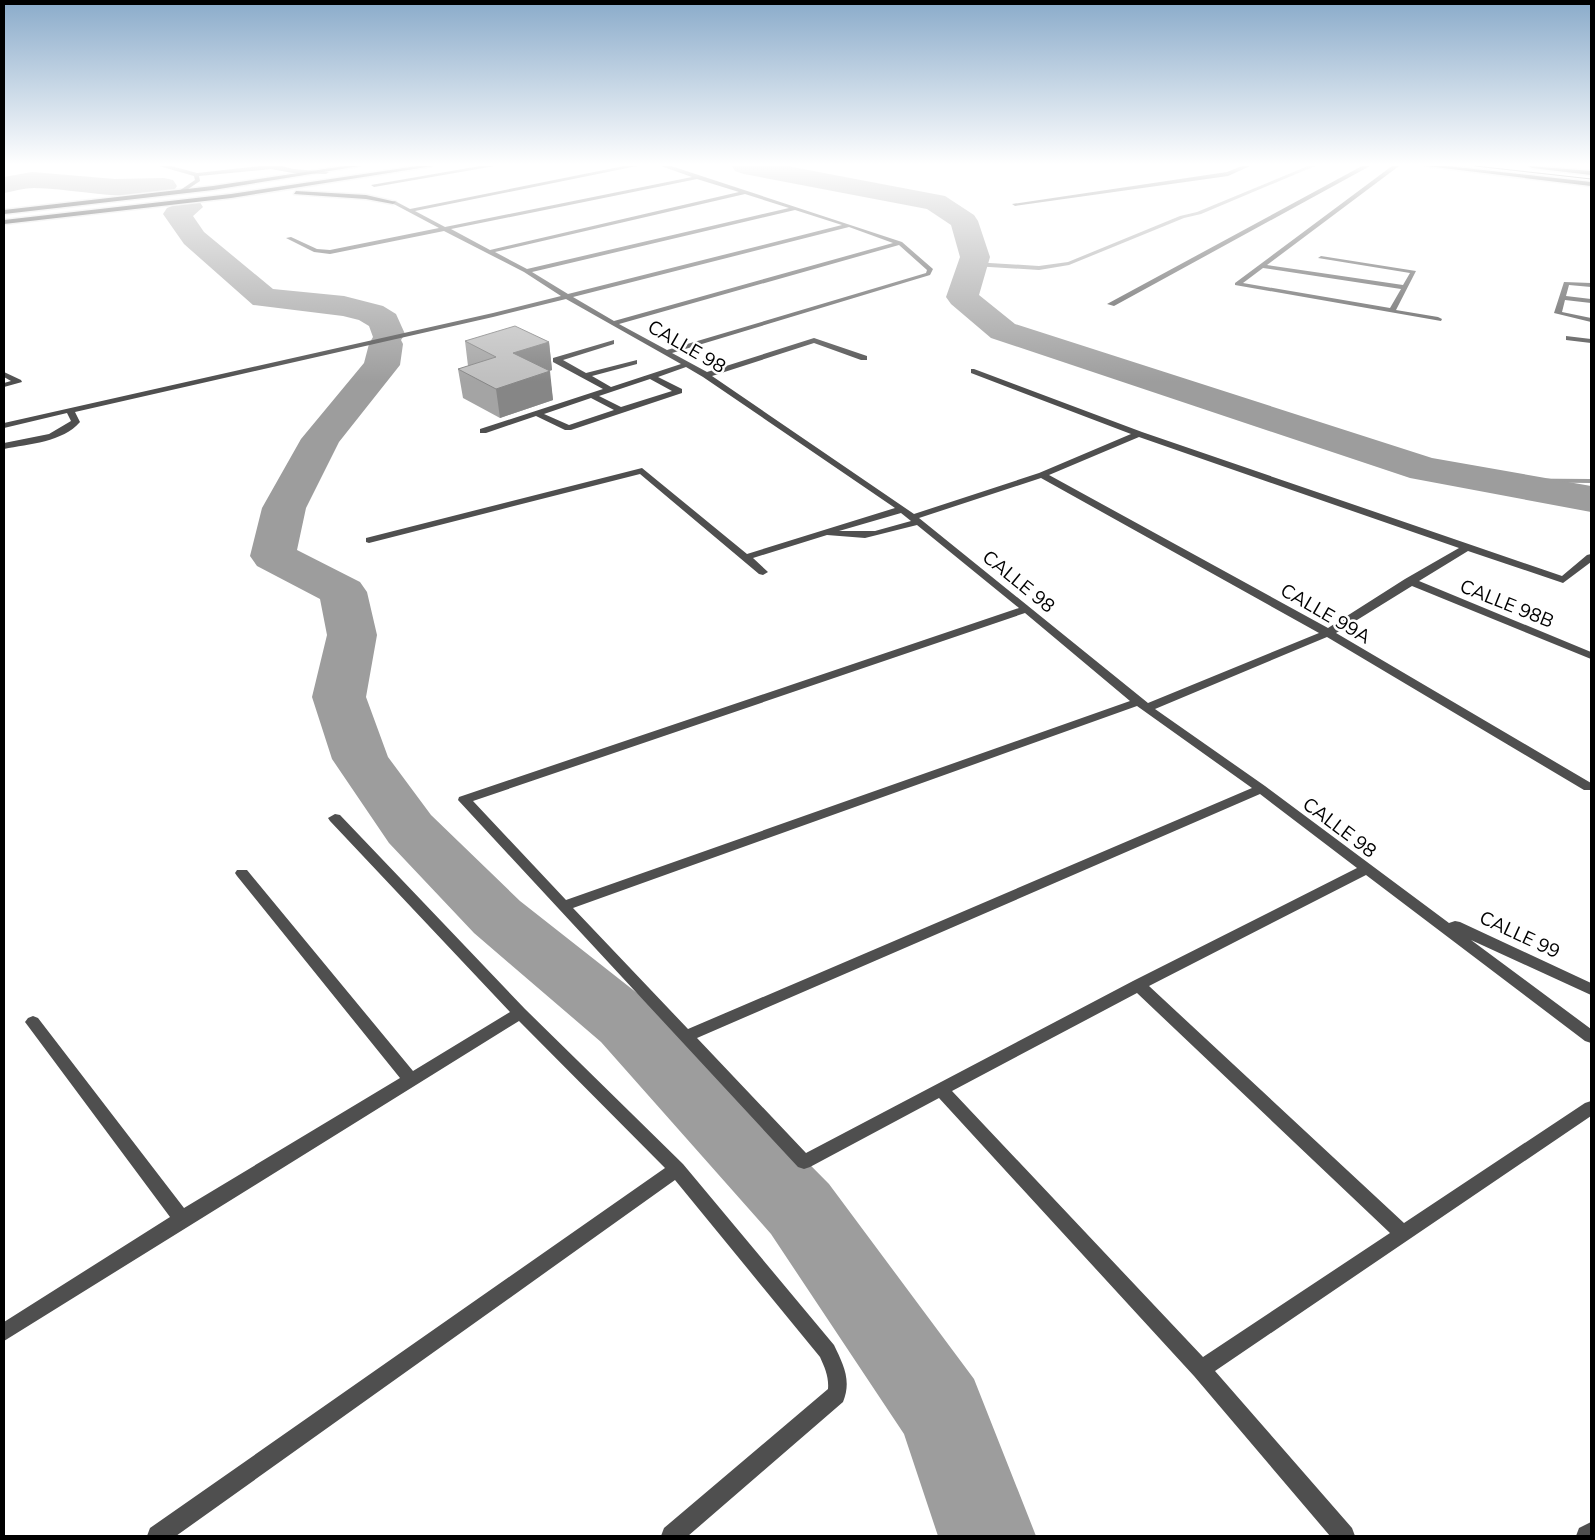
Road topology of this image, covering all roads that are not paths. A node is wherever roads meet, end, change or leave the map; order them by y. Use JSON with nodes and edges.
{"nodes":[{"id":1,"x":289,"y":238,"type":"dead end"},
{"id":2,"x":398,"y":238,"type":"edge"},
{"id":3,"x":463,"y":238,"type":"edge"},
{"id":4,"x":549,"y":238,"type":"edge"},
{"id":5,"x":667,"y":238,"type":"edge"},
{"id":6,"x":799,"y":238,"type":"edge"},
{"id":7,"x":884,"y":238,"type":"edge"},
{"id":8,"x":1234,"y":238,"type":"edge"},
{"id":9,"x":1299,"y":238,"type":"edge"},
{"id":10,"x":900,"y":244,"type":"junction"},
{"id":11,"x":488,"y":252,"type":"junction"},
{"id":12,"x":1321,"y":258,"type":"dead end"},
{"id":13,"x":1261,"y":266,"type":"junction"},
{"id":14,"x":526,"y":271,"type":"junction"},
{"id":15,"x":1591,"y":285,"type":"edge"},
{"id":16,"x":1405,"y":287,"type":"junction"},
{"id":17,"x":568,"y":297,"type":"junction"},
{"id":18,"x":1561,"y":297,"type":"junction"},
{"id":19,"x":1591,"y":302,"type":"edge"},
{"id":20,"x":1111,"y":304,"type":"dead end"},
{"id":21,"x":1392,"y":311,"type":"junction"},
{"id":22,"x":1438,"y":319,"type":"dead end"},
{"id":23,"x":1591,"y":320,"type":"edge"},
{"id":24,"x":612,"y":324,"type":"junction"},
{"id":25,"x":1569,"y":338,"type":"dead end"},
{"id":26,"x":1591,"y":341,"type":"edge"},
{"id":27,"x":610,"y":342,"type":"dead end"},
{"id":28,"x":666,"y":353,"type":"junction"},
{"id":29,"x":864,"y":358,"type":"dead end"},
{"id":30,"x":634,"y":362,"type":"dead end"},
{"id":31,"x":686,"y":365,"type":"junction"},
{"id":32,"x":974,"y":370,"type":"dead end"},
{"id":33,"x":4,"y":374,"type":"edge"},
{"id":34,"x":706,"y":375,"type":"junction"},
{"id":35,"x":585,"y":376,"type":"junction"},
{"id":36,"x":650,"y":376,"type":"junction"},
{"id":37,"x":4,"y":385,"type":"edge"},
{"id":38,"x":609,"y":390,"type":"junction"},
{"id":39,"x":591,"y":395,"type":"junction"},
{"id":40,"x":70,"y":410,"type":"junction"},
{"id":41,"x":620,"y":410,"type":"junction"},
{"id":42,"x":536,"y":413,"type":"junction"},
{"id":43,"x":4,"y":425,"type":"edge"},
{"id":44,"x":483,"y":431,"type":"dead end"},
{"id":45,"x":1139,"y":434,"type":"junction"},
{"id":46,"x":4,"y":446,"type":"edge"},
{"id":47,"x":1042,"y":475,"type":"junction"},
{"id":48,"x":902,"y":509,"type":"junction"},
{"id":49,"x":916,"y":520,"type":"junction"},
{"id":50,"x":830,"y":533,"type":"junction"},
{"id":51,"x":369,"y":540,"type":"dead end"},
{"id":52,"x":1467,"y":547,"type":"junction"},
{"id":53,"x":746,"y":557,"type":"junction"},
{"id":54,"x":1591,"y":557,"type":"edge"},
{"id":55,"x":763,"y":572,"type":"dead end"},
{"id":56,"x":1409,"y":581,"type":"junction"},
{"id":57,"x":1027,"y":609,"type":"junction"},
{"id":58,"x":1328,"y":633,"type":"junction"},
{"id":59,"x":1591,"y":656,"type":"edge"},
{"id":60,"x":1142,"y":705,"type":"junction"},
{"id":61,"x":1588,"y":787,"type":"dead end"},
{"id":62,"x":1261,"y":789,"type":"junction"},
{"id":63,"x":335,"y":818,"type":"dead end"},
{"id":64,"x":1367,"y":869,"type":"junction"},
{"id":65,"x":242,"y":873,"type":"dead end"},
{"id":66,"x":564,"y":906,"type":"junction"},
{"id":67,"x":1432,"y":916,"type":"junction"},
{"id":68,"x":1138,"y":985,"type":"junction"},
{"id":69,"x":1591,"y":990,"type":"edge"},
{"id":70,"x":520,"y":1013,"type":"junction"},
{"id":71,"x":33,"y":1022,"type":"dead end"},
{"id":72,"x":686,"y":1036,"type":"junction"},
{"id":73,"x":1591,"y":1037,"type":"edge"},
{"id":74,"x":411,"y":1080,"type":"junction"},
{"id":75,"x":942,"y":1091,"type":"junction"},
{"id":76,"x":1591,"y":1108,"type":"edge"},
{"id":77,"x":676,"y":1170,"type":"junction"},
{"id":78,"x":182,"y":1219,"type":"junction"},
{"id":79,"x":1403,"y":1234,"type":"junction"},
{"id":80,"x":4,"y":1332,"type":"edge"},
{"id":81,"x":1201,"y":1369,"type":"junction"},
{"id":82,"x":1591,"y":1533,"type":"edge"},
{"id":83,"x":158,"y":1536,"type":"edge"},
{"id":84,"x":672,"y":1536,"type":"edge"},
{"id":85,"x":1344,"y":1536,"type":"edge"},
{"id":86,"x":1588,"y":1536,"type":"edge"}],
"edges":[{"from":1,"to":2,"type":"street"},
{"from":3,"to":11,"type":"street","name":"CALLE 98"},
{"from":4,"to":11,"type":"street"},
{"from":5,"to":14,"type":"street"},
{"from":6,"to":17,"type":"street"},
{"from":7,"to":10,"type":"street"},
{"from":8,"to":20,"type":"street"},
{"from":9,"to":13,"type":"street"},
{"from":10,"to":24,"type":"street"},
{"from":10,"to":28,"type":"street"},
{"from":11,"to":14,"type":"street","name":"CALLE 98"},
{"from":12,"to":16,"type":"street"},
{"from":13,"to":16,"type":"street"},
{"from":13,"to":21,"type":"street"},
{"from":14,"to":17,"type":"street","name":"CALLE 98"},
{"from":15,"to":18,"type":"street"},
{"from":16,"to":21,"type":"street"},
{"from":17,"to":24,"type":"street","name":"CALLE 98"},
{"from":17,"to":40,"type":"street"},
{"from":18,"to":19,"type":"street"},
{"from":18,"to":23,"type":"street"},
{"from":21,"to":22,"type":"street"},
{"from":24,"to":28,"type":"street","name":"CALLE 98"},
{"from":25,"to":26,"type":"street"},
{"from":27,"to":35,"type":"street"},
{"from":28,"to":31,"type":"street","name":"CALLE 98"},
{"from":29,"to":34,"type":"street"},
{"from":30,"to":35,"type":"street"},
{"from":31,"to":34,"type":"street","name":"CALLE 98"},
{"from":31,"to":36,"type":"street"},
{"from":32,"to":45,"type":"street"},
{"from":33,"to":37,"type":"street"},
{"from":34,"to":48,"type":"street","name":"CALLE 98"},
{"from":35,"to":38,"type":"street"},
{"from":36,"to":38,"type":"street"},
{"from":36,"to":41,"type":"street"},
{"from":38,"to":39,"type":"street"},
{"from":39,"to":41,"type":"street"},
{"from":39,"to":42,"type":"street"},
{"from":40,"to":43,"type":"street"},
{"from":40,"to":46,"type":"street"},
{"from":41,"to":42,"type":"street"},
{"from":42,"to":44,"type":"street"},
{"from":45,"to":47,"type":"street"},
{"from":45,"to":52,"type":"street"},
{"from":47,"to":49,"type":"street"},
{"from":47,"to":58,"type":"street","name":"CALLE 99A"},
{"from":48,"to":49,"type":"street","name":"CALLE 98"},
{"from":48,"to":50,"type":"street"},
{"from":49,"to":50,"type":"street"},
{"from":49,"to":57,"type":"street","name":"CALLE 98"},
{"from":50,"to":53,"type":"street"},
{"from":51,"to":53,"type":"street"},
{"from":52,"to":54,"type":"street"},
{"from":52,"to":56,"type":"street"},
{"from":53,"to":55,"type":"street"},
{"from":56,"to":58,"type":"street"},
{"from":56,"to":59,"type":"street","name":"CALLE 98B"},
{"from":57,"to":60,"type":"street","name":"CALLE 98"},
{"from":57,"to":66,"type":"street"},
{"from":58,"to":60,"type":"street"},
{"from":58,"to":61,"type":"street","name":"CALLE 99A"},
{"from":60,"to":62,"type":"street","name":"CALLE 98"},
{"from":60,"to":66,"type":"street"},
{"from":62,"to":64,"type":"street","name":"CALLE 98"},
{"from":62,"to":72,"type":"street"},
{"from":63,"to":70,"type":"street"},
{"from":64,"to":67,"type":"street","name":"CALLE 98"},
{"from":64,"to":68,"type":"street"},
{"from":65,"to":74,"type":"street"},
{"from":66,"to":72,"type":"street"},
{"from":67,"to":69,"type":"street","name":"CALLE 99"},
{"from":67,"to":73,"type":"street","name":"CALLE 98"},
{"from":68,"to":75,"type":"street"},
{"from":68,"to":79,"type":"street"},
{"from":70,"to":74,"type":"street"},
{"from":70,"to":77,"type":"street"},
{"from":71,"to":78,"type":"street"},
{"from":72,"to":75,"type":"street"},
{"from":74,"to":78,"type":"street"},
{"from":75,"to":81,"type":"street"},
{"from":76,"to":79,"type":"street"},
{"from":77,"to":83,"type":"street"},
{"from":77,"to":84,"type":"street"},
{"from":78,"to":80,"type":"street"},
{"from":79,"to":81,"type":"street"},
{"from":81,"to":85,"type":"street"},
{"from":82,"to":86,"type":"street"}]}
